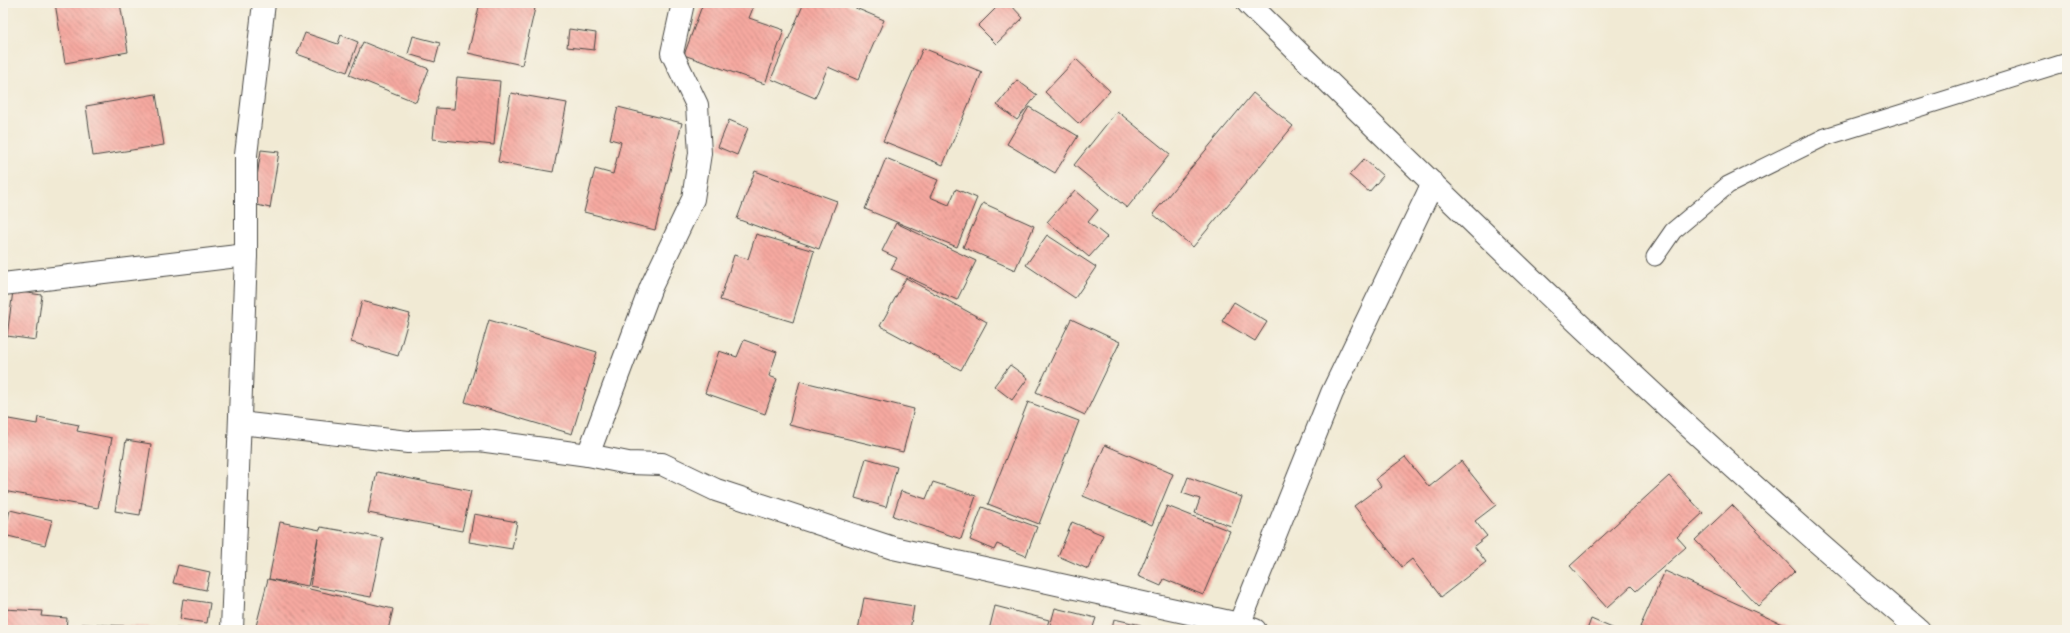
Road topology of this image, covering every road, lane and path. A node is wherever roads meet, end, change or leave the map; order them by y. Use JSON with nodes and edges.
{"nodes":[{"id":1,"x":264,"y":3,"type":"edge"},
{"id":2,"x":683,"y":3,"type":"edge"},
{"id":3,"x":1248,"y":3,"type":"edge"},
{"id":4,"x":2067,"y":62,"type":"edge"},
{"id":5,"x":1433,"y":183,"type":"junction"},
{"id":6,"x":246,"y":255,"type":"junction"},
{"id":7,"x":1655,"y":256,"type":"dead end"},
{"id":8,"x":3,"y":284,"type":"edge"},
{"id":9,"x":240,"y":423,"type":"junction"},
{"id":10,"x":588,"y":455,"type":"junction"},
{"id":11,"x":1244,"y":628,"type":"edge"},
{"id":12,"x":232,"y":630,"type":"edge"},
{"id":13,"x":1919,"y":630,"type":"edge"}],
"edges":[{"from":1,"to":6,"type":"street"},
{"from":2,"to":10,"type":"street"},
{"from":3,"to":5,"type":"street"},
{"from":4,"to":7,"type":"lane"},
{"from":5,"to":11,"type":"street"},
{"from":5,"to":13,"type":"street"},
{"from":6,"to":8,"type":"street"},
{"from":6,"to":9,"type":"street"},
{"from":9,"to":10,"type":"street"},
{"from":9,"to":12,"type":"street"},
{"from":10,"to":11,"type":"street"}]}
